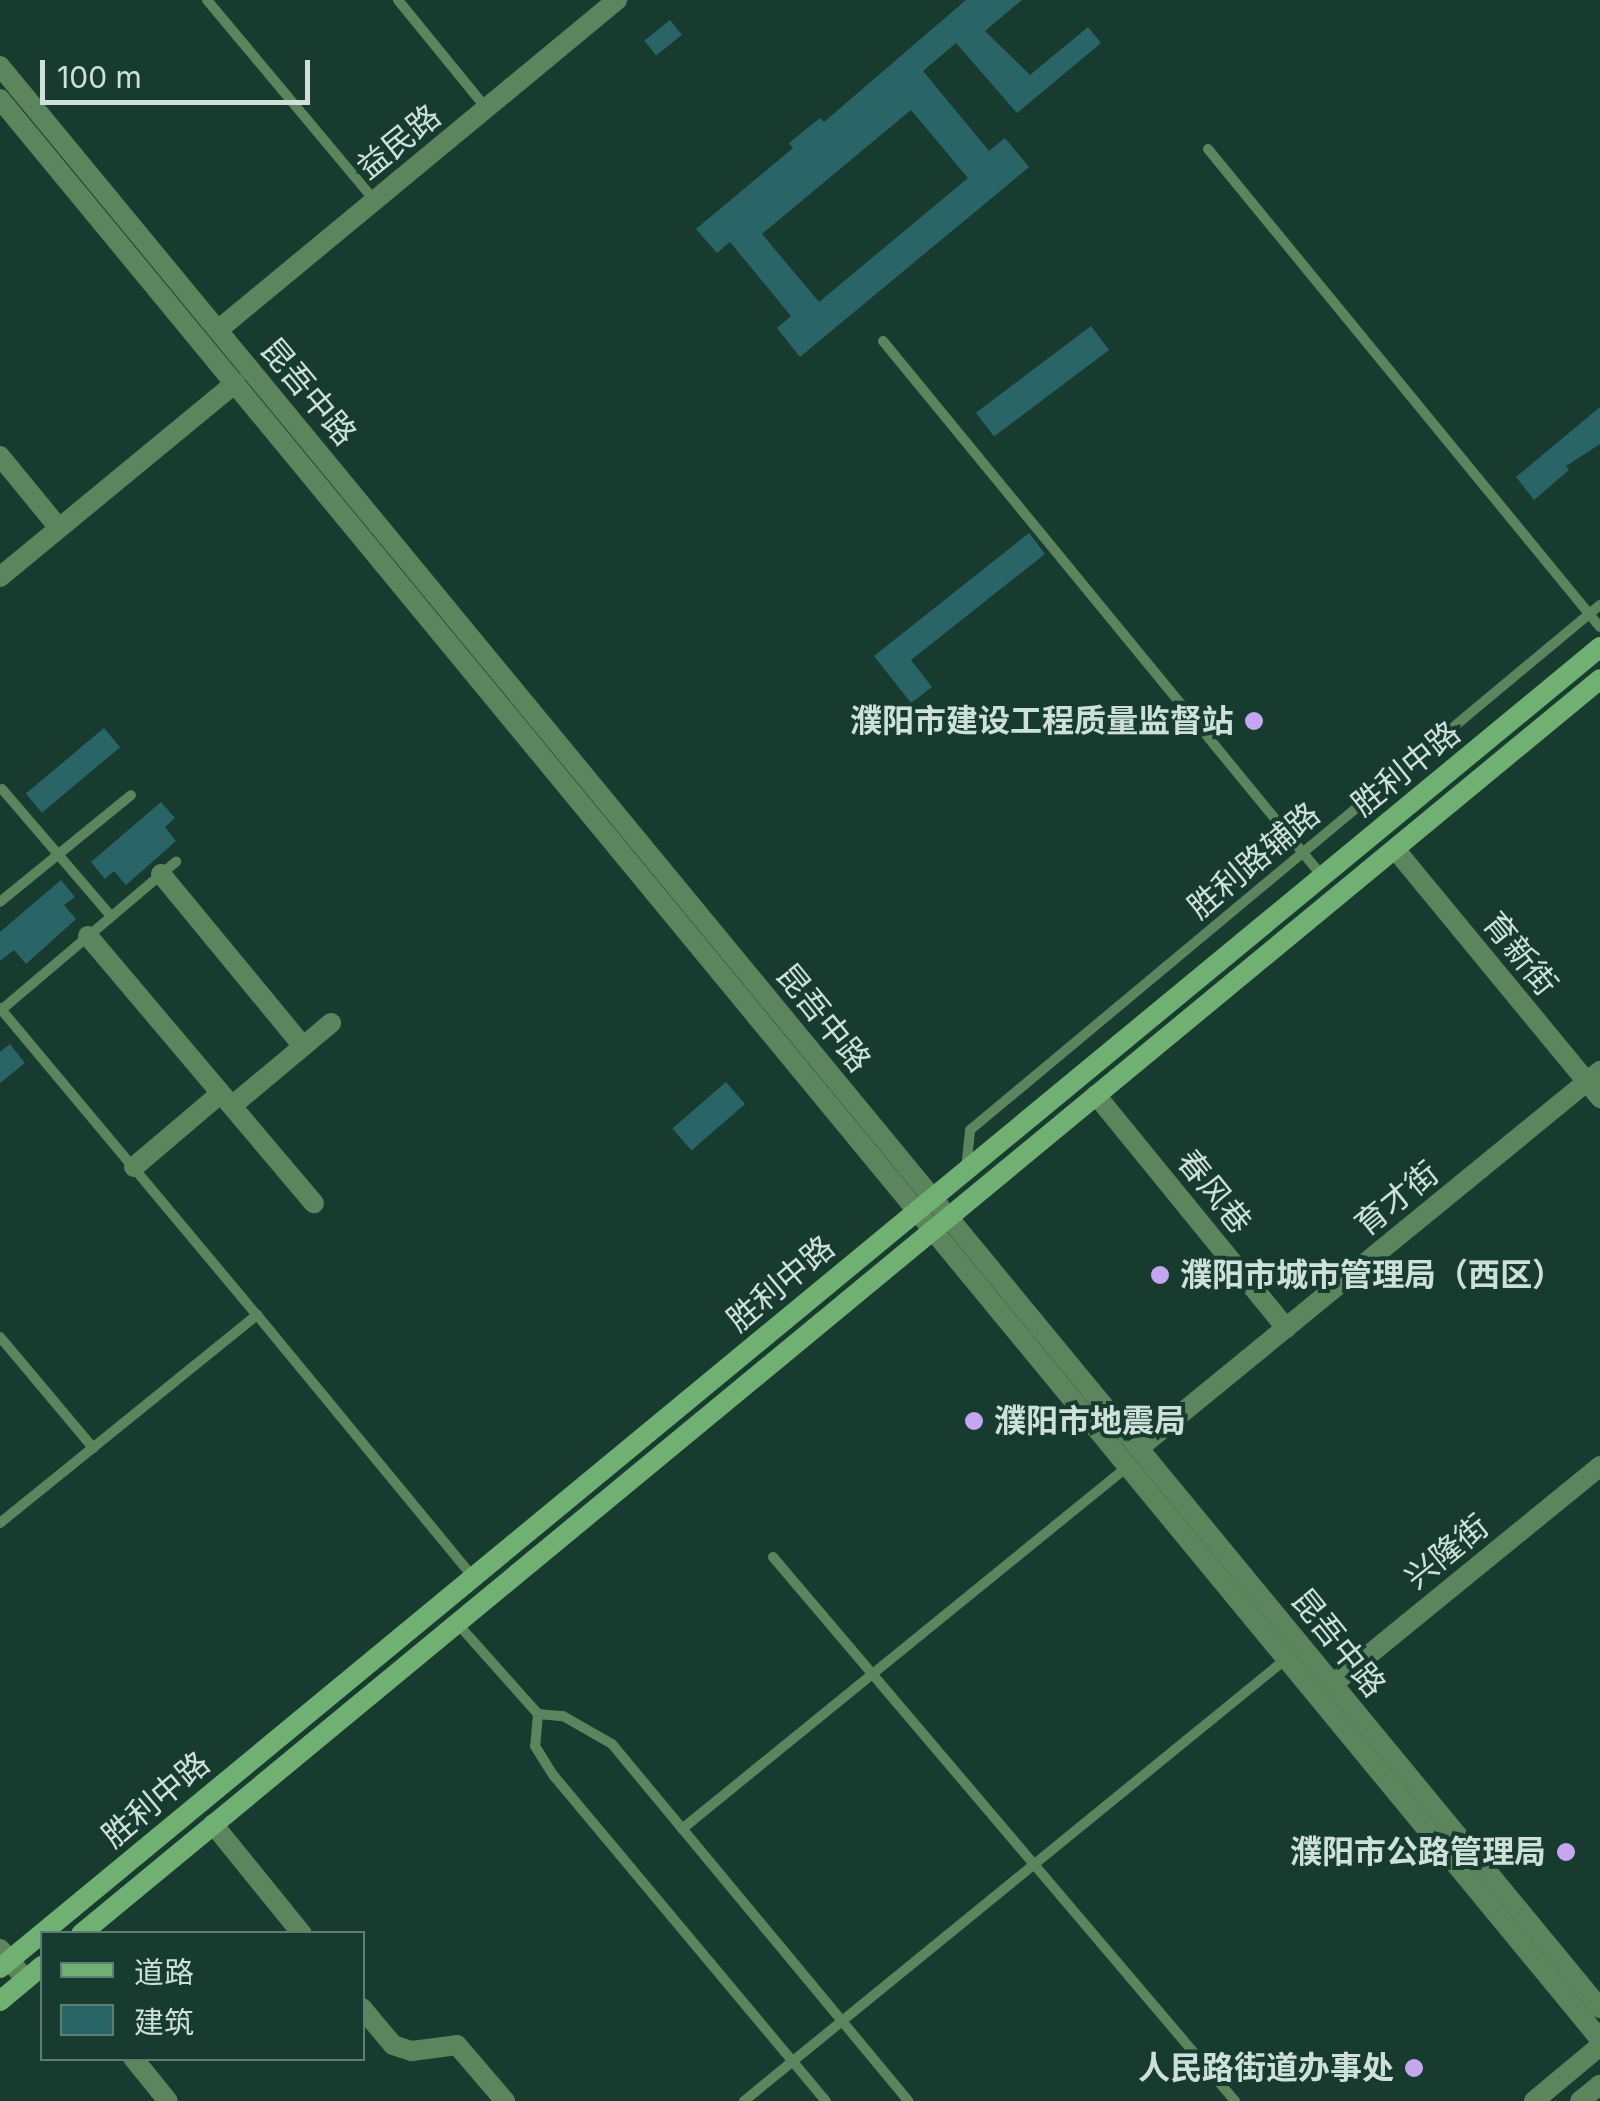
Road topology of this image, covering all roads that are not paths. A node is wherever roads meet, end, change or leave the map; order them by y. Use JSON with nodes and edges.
{"nodes":[{"id":1,"x":207,"y":0,"type":"edge"},
{"id":2,"x":398,"y":0,"type":"edge"},
{"id":3,"x":608,"y":3,"type":"edge"},
{"id":4,"x":0,"y":66,"type":"edge"},
{"id":5,"x":0,"y":98,"type":"edge"},
{"id":6,"x":486,"y":109,"type":"junction"},
{"id":7,"x":1208,"y":149,"type":"dead end"},
{"id":8,"x":375,"y":201,"type":"junction"},
{"id":9,"x":218,"y":330,"type":"junction"},
{"id":10,"x":883,"y":341,"type":"dead end"},
{"id":11,"x":235,"y":383,"type":"junction"},
{"id":12,"x":0,"y":456,"type":"edge"},
{"id":13,"x":59,"y":528,"type":"junction"},
{"id":14,"x":0,"y":577,"type":"edge"},
{"id":15,"x":1600,"y":605,"type":"edge"},
{"id":16,"x":1589,"y":614,"type":"junction"},
{"id":17,"x":1600,"y":627,"type":"edge"},
{"id":18,"x":1600,"y":647,"type":"edge"},
{"id":19,"x":1600,"y":680,"type":"edge"},
{"id":20,"x":2,"y":788,"type":"edge"},
{"id":21,"x":130,"y":795,"type":"dead end"},
{"id":22,"x":1395,"y":849,"type":"junction"},
{"id":23,"x":1303,"y":853,"type":"junction"},
{"id":24,"x":58,"y":854,"type":"junction"},
{"id":25,"x":169,"y":868,"type":"joint"},
{"id":26,"x":1322,"y":876,"type":"junction"},
{"id":27,"x":0,"y":902,"type":"edge"},
{"id":28,"x":111,"y":916,"type":"junction"},
{"id":29,"x":88,"y":936,"type":"junction"},
{"id":30,"x":0,"y":1009,"type":"edge"},
{"id":31,"x":332,"y":1023,"type":"dead end"},
{"id":32,"x":303,"y":1046,"type":"junction"},
{"id":33,"x":1596,"y":1084,"type":"edge"},
{"id":34,"x":1096,"y":1095,"type":"junction"},
{"id":35,"x":226,"y":1100,"type":"junction"},
{"id":36,"x":134,"y":1167,"type":"junction"},
{"id":37,"x":966,"y":1170,"type":"junction"},
{"id":38,"x":314,"y":1203,"type":"dead end"},
{"id":39,"x":924,"y":1204,"type":"junction"},
{"id":40,"x":940,"y":1224,"type":"junction"},
{"id":41,"x":257,"y":1315,"type":"junction"},
{"id":42,"x":1286,"y":1328,"type":"junction"},
{"id":43,"x":0,"y":1337,"type":"edge"},
{"id":44,"x":92,"y":1448,"type":"junction"},
{"id":45,"x":1138,"y":1448,"type":"junction"},
{"id":46,"x":1600,"y":1466,"type":"edge"},
{"id":47,"x":1127,"y":1467,"type":"junction"},
{"id":48,"x":0,"y":1523,"type":"edge"},
{"id":49,"x":773,"y":1558,"type":"dead end"},
{"id":50,"x":473,"y":1577,"type":"junction"},
{"id":51,"x":457,"y":1622,"type":"junction"},
{"id":52,"x":1286,"y":1659,"type":"junction"},
{"id":53,"x":872,"y":1674,"type":"junction"},
{"id":54,"x":1333,"y":1684,"type":"junction"},
{"id":55,"x":538,"y":1714,"type":"junction"},
{"id":56,"x":213,"y":1824,"type":"junction"},
{"id":57,"x":682,"y":1829,"type":"junction"},
{"id":58,"x":1034,"y":1864,"type":"junction"},
{"id":59,"x":85,"y":1931,"type":"edge"},
{"id":60,"x":300,"y":1931,"type":"edge"},
{"id":61,"x":3,"y":1959,"type":"edge"},
{"id":62,"x":37,"y":1978,"type":"edge"},
{"id":63,"x":0,"y":2001,"type":"edge"},
{"id":64,"x":1600,"y":2008,"type":"edge"},
{"id":65,"x":365,"y":2012,"type":"edge"},
{"id":66,"x":842,"y":2022,"type":"junction"},
{"id":67,"x":1600,"y":2043,"type":"edge"},
{"id":68,"x":135,"y":2061,"type":"edge"},
{"id":69,"x":793,"y":2061,"type":"junction"},
{"id":70,"x":1600,"y":2085,"type":"edge"},
{"id":71,"x":168,"y":2101,"type":"edge"},
{"id":72,"x":505,"y":2101,"type":"edge"},
{"id":73,"x":744,"y":2101,"type":"edge"},
{"id":74,"x":826,"y":2101,"type":"edge"},
{"id":75,"x":908,"y":2101,"type":"edge"},
{"id":76,"x":1235,"y":2101,"type":"edge"},
{"id":77,"x":1534,"y":2101,"type":"edge"},
{"id":78,"x":1580,"y":2101,"type":"edge"}],
"edges":[{"from":1,"to":8,"type":"lane"},
{"from":2,"to":6,"type":"lane"},
{"from":3,"to":6,"type":"street","name":"益民路"},
{"from":4,"to":9,"type":"street","name":"昆吾中路"},
{"from":5,"to":11,"type":"street","name":"昆吾中路"},
{"from":6,"to":8,"type":"street","name":"益民路"},
{"from":7,"to":16,"type":"lane"},
{"from":8,"to":9,"type":"street","name":"益民路"},
{"from":9,"to":39,"type":"street","name":"昆吾中路"},
{"from":10,"to":23,"type":"lane"},
{"from":11,"to":13,"type":"street"},
{"from":11,"to":39,"type":"street","name":"昆吾中路"},
{"from":12,"to":13,"type":"street"},
{"from":13,"to":14,"type":"street"},
{"from":15,"to":16,"type":"lane","name":"胜利路辅路"},
{"from":16,"to":17,"type":"lane"},
{"from":16,"to":23,"type":"lane","name":"胜利路辅路"},
{"from":18,"to":26,"type":"main road","name":"胜利中路"},
{"from":19,"to":22,"type":"main road","name":"胜利中路"},
{"from":20,"to":24,"type":"lane"},
{"from":21,"to":24,"type":"lane"},
{"from":22,"to":33,"type":"street","name":"育新街"},
{"from":22,"to":34,"type":"main road","name":"胜利中路"},
{"from":23,"to":26,"type":"lane"},
{"from":23,"to":37,"type":"lane","name":"胜利路辅路"},
{"from":24,"to":27,"type":"lane"},
{"from":24,"to":28,"type":"lane"},
{"from":25,"to":28,"type":"lane"},
{"from":25,"to":32,"type":"street"},
{"from":26,"to":37,"type":"main road","name":"胜利中路"},
{"from":28,"to":29,"type":"lane"},
{"from":29,"to":30,"type":"lane"},
{"from":29,"to":35,"type":"street"},
{"from":30,"to":36,"type":"lane"},
{"from":31,"to":32,"type":"street"},
{"from":32,"to":35,"type":"street"},
{"from":33,"to":42,"type":"street","name":"育才街"},
{"from":34,"to":40,"type":"main road","name":"胜利中路"},
{"from":34,"to":42,"type":"street","name":"春风巷"},
{"from":35,"to":36,"type":"street"},
{"from":35,"to":38,"type":"street"},
{"from":36,"to":41,"type":"lane"},
{"from":37,"to":39,"type":"main road","name":"胜利中路"},
{"from":39,"to":40,"type":"street","name":"昆吾中路"},
{"from":39,"to":50,"type":"main road","name":"胜利中路"},
{"from":40,"to":45,"type":"street","name":"昆吾中路"},
{"from":40,"to":47,"type":"street","name":"昆吾中路"},
{"from":40,"to":51,"type":"main road","name":"胜利中路"},
{"from":41,"to":44,"type":"lane"},
{"from":41,"to":50,"type":"lane"},
{"from":42,"to":45,"type":"street","name":"育才街"},
{"from":43,"to":44,"type":"lane"},
{"from":44,"to":48,"type":"lane"},
{"from":45,"to":54,"type":"street","name":"昆吾中路"},
{"from":46,"to":54,"type":"street","name":"兴隆街"},
{"from":47,"to":52,"type":"street","name":"昆吾中路"},
{"from":47,"to":53,"type":"lane"},
{"from":49,"to":53,"type":"lane"},
{"from":50,"to":61,"type":"main road","name":"胜利中路"},
{"from":51,"to":55,"type":"lane"},
{"from":51,"to":56,"type":"main road","name":"胜利中路"},
{"from":52,"to":58,"type":"lane"},
{"from":52,"to":67,"type":"street","name":"昆吾中路"},
{"from":53,"to":57,"type":"lane"},
{"from":53,"to":58,"type":"lane"},
{"from":54,"to":64,"type":"street","name":"昆吾中路"},
{"from":55,"to":57,"type":"lane"},
{"from":55,"to":69,"type":"lane"},
{"from":56,"to":59,"type":"main road","name":"胜利中路"},
{"from":56,"to":60,"type":"street"},
{"from":57,"to":66,"type":"lane"},
{"from":58,"to":66,"type":"lane"},
{"from":58,"to":76,"type":"lane"},
{"from":61,"to":62,"type":"street"},
{"from":62,"to":63,"type":"main road"},
{"from":65,"to":72,"type":"street"},
{"from":66,"to":69,"type":"lane"},
{"from":66,"to":75,"type":"lane"},
{"from":67,"to":77,"type":"street"},
{"from":68,"to":71,"type":"street"},
{"from":69,"to":73,"type":"lane"},
{"from":69,"to":74,"type":"lane"},
{"from":70,"to":78,"type":"street"}]}
